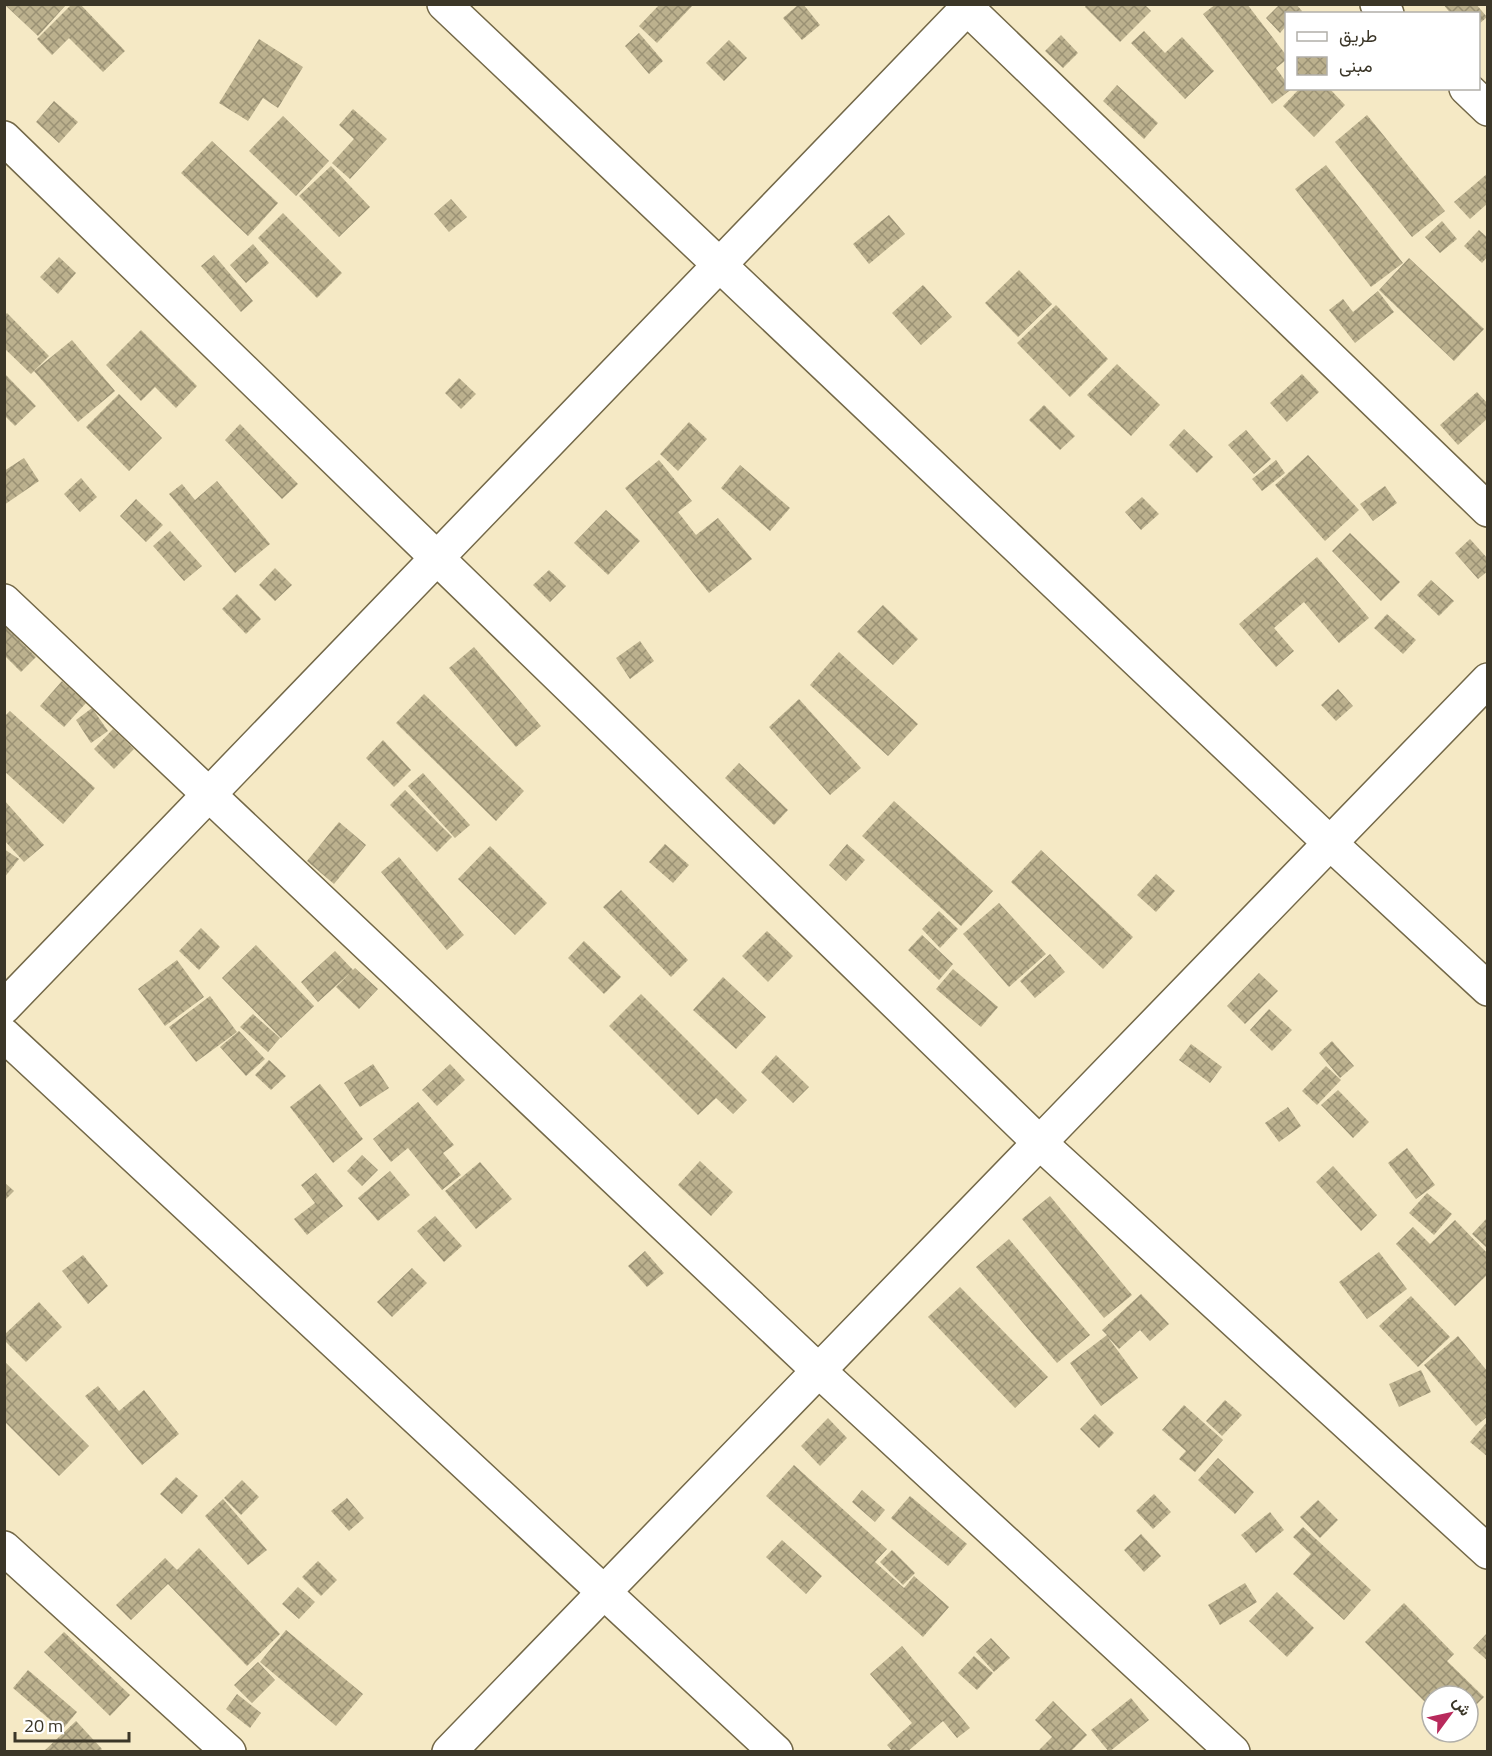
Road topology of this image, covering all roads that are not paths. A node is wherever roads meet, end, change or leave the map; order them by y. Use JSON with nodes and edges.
{"nodes":[{"id":1,"x":444,"y":4,"type":"edge"},
{"id":2,"x":967,"y":6,"type":"edge"},
{"id":3,"x":1468,"y":90,"type":"edge"},
{"id":4,"x":1488,"y":109,"type":"edge"},
{"id":5,"x":4,"y":138,"type":"edge"},
{"id":6,"x":719,"y":266,"type":"junction"},
{"id":7,"x":1488,"y":510,"type":"edge"},
{"id":8,"x":437,"y":558,"type":"junction"},
{"id":9,"x":4,"y":601,"type":"edge"},
{"id":10,"x":1488,"y":680,"type":"edge"},
{"id":11,"x":209,"y":795,"type":"junction"},
{"id":12,"x":1330,"y":843,"type":"junction"},
{"id":13,"x":1488,"y":989,"type":"edge"},
{"id":14,"x":4,"y":1007,"type":"edge"},
{"id":15,"x":4,"y":1035,"type":"edge"},
{"id":16,"x":1040,"y":1143,"type":"junction"},
{"id":17,"x":819,"y":1371,"type":"junction"},
{"id":18,"x":4,"y":1548,"type":"edge"},
{"id":19,"x":1488,"y":1552,"type":"edge"},
{"id":20,"x":605,"y":1593,"type":"junction"},
{"id":21,"x":229,"y":1752,"type":"edge"},
{"id":22,"x":449,"y":1752,"type":"edge"},
{"id":23,"x":776,"y":1752,"type":"edge"},
{"id":24,"x":1233,"y":1752,"type":"edge"}],
"edges":[{"from":1,"to":6,"type":"street"},
{"from":2,"to":6,"type":"street"},
{"from":2,"to":7,"type":"street"},
{"from":3,"to":4,"type":"street"},
{"from":5,"to":8,"type":"street"},
{"from":6,"to":8,"type":"street"},
{"from":6,"to":12,"type":"street"},
{"from":8,"to":11,"type":"street"},
{"from":8,"to":16,"type":"street"},
{"from":9,"to":11,"type":"street"},
{"from":10,"to":12,"type":"street"},
{"from":11,"to":14,"type":"street"},
{"from":11,"to":17,"type":"street"},
{"from":12,"to":13,"type":"street"},
{"from":12,"to":16,"type":"street"},
{"from":15,"to":20,"type":"street"},
{"from":16,"to":17,"type":"street"},
{"from":16,"to":19,"type":"street"},
{"from":17,"to":20,"type":"street"},
{"from":17,"to":24,"type":"street"},
{"from":18,"to":21,"type":"street"},
{"from":20,"to":22,"type":"street"},
{"from":20,"to":23,"type":"street"}]}
